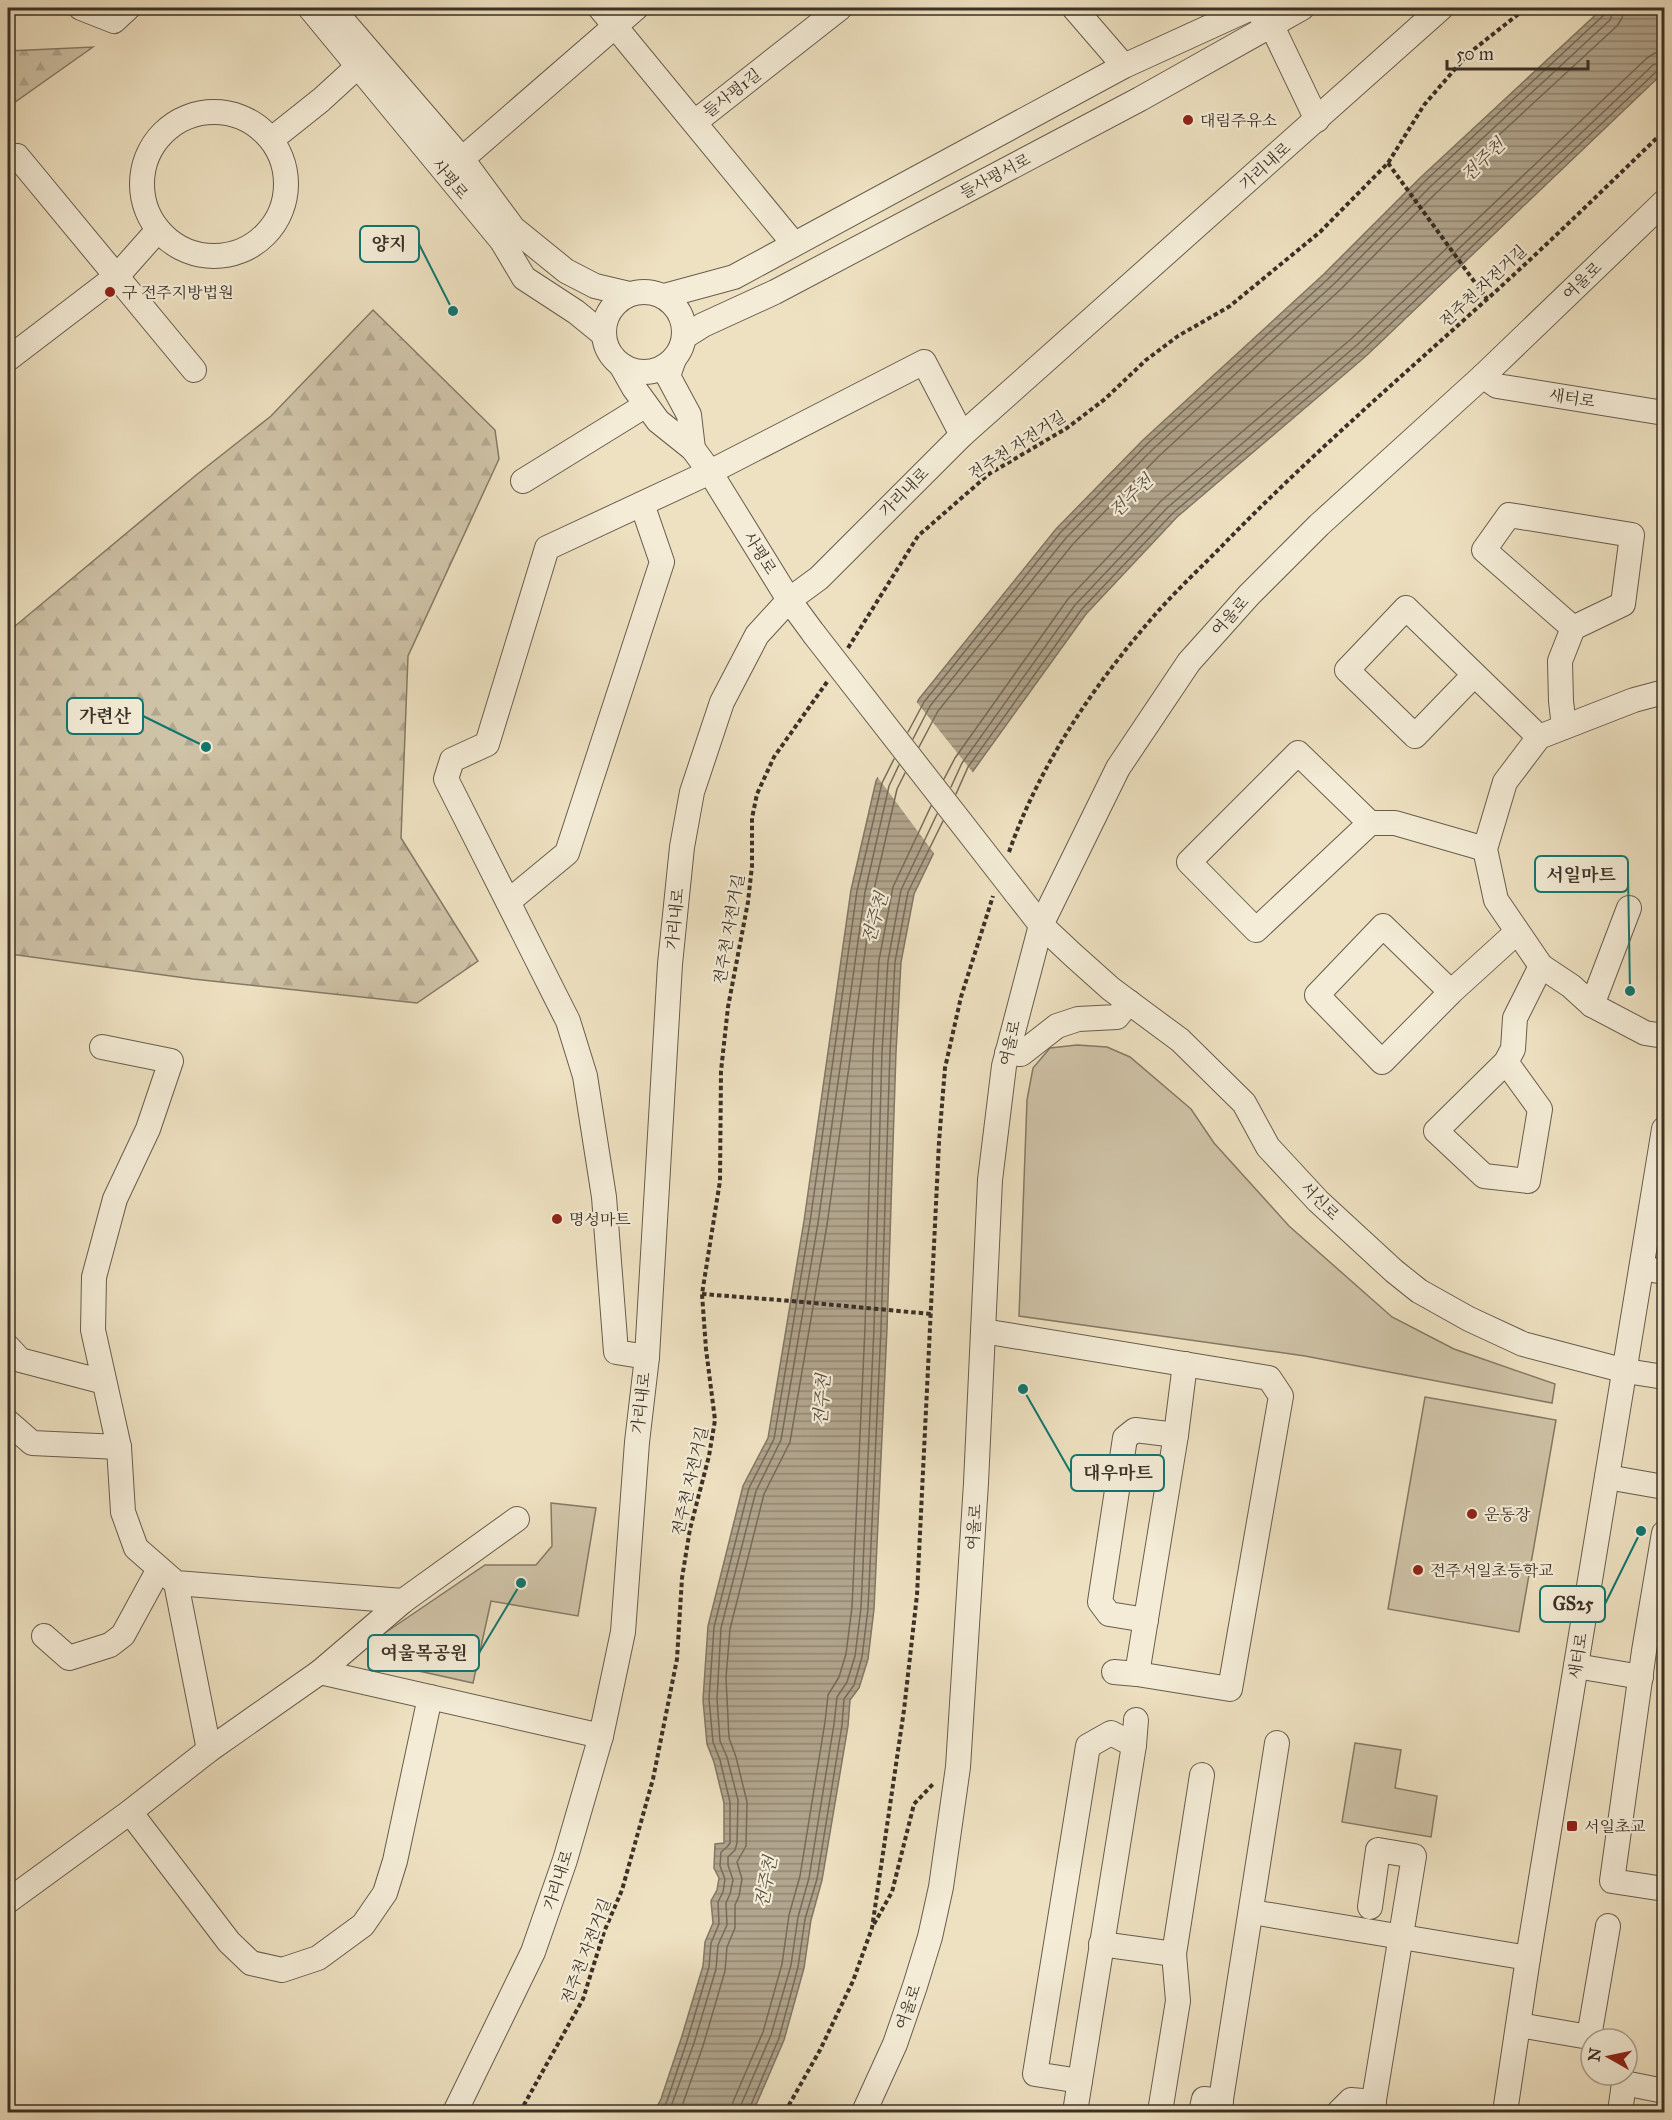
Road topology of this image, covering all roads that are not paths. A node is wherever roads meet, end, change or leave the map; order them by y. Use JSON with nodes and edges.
{"nodes":[{"id":1,"x":81,"y":8,"type":"edge"},
{"id":2,"x":128,"y":8,"type":"edge"},
{"id":3,"x":310,"y":8,"type":"edge"},
{"id":4,"x":332,"y":8,"type":"edge"},
{"id":5,"x":636,"y":8,"type":"edge"},
{"id":6,"x":840,"y":8,"type":"edge"},
{"id":7,"x":1074,"y":8,"type":"edge"},
{"id":8,"x":1252,"y":8,"type":"edge"},
{"id":9,"x":1302,"y":8,"type":"edge"},
{"id":10,"x":1441,"y":8,"type":"edge"},
{"id":11,"x":608,"y":16,"type":"edge"},
{"id":12,"x":1271,"y":24,"type":"junction"},
{"id":13,"x":365,"y":60,"type":"junction"},
{"id":14,"x":1124,"y":66,"type":"junction"},
{"id":15,"x":1317,"y":120,"type":"junction"},
{"id":16,"x":695,"y":122,"type":"junction"},
{"id":17,"x":272,"y":139,"type":"junction"},
{"id":18,"x":462,"y":159,"type":"junction"},
{"id":19,"x":8,"y":163,"type":"edge"},
{"id":20,"x":1665,"y":202,"type":"edge"},
{"id":21,"x":158,"y":230,"type":"junction"},
{"id":22,"x":794,"y":244,"type":"junction"},
{"id":23,"x":118,"y":275,"type":"junction"},
{"id":24,"x":629,"y":294,"type":"junction"},
{"id":25,"x":664,"y":296,"type":"junction"},
{"id":26,"x":603,"y":334,"type":"junction"},
{"id":27,"x":679,"y":348,"type":"junction"},
{"id":28,"x":8,"y":359,"type":"edge"},
{"id":29,"x":621,"y":365,"type":"junction"},
{"id":30,"x":194,"y":370,"type":"dead end"},
{"id":31,"x":1483,"y":376,"type":"junction"},
{"id":32,"x":646,"y":405,"type":"junction"},
{"id":33,"x":1665,"y":413,"type":"edge"},
{"id":34,"x":962,"y":435,"type":"junction"},
{"id":35,"x":693,"y":449,"type":"junction"},
{"id":36,"x":710,"y":472,"type":"junction"},
{"id":37,"x":523,"y":481,"type":"dead end"},
{"id":38,"x":642,"y":504,"type":"junction"},
{"id":39,"x":789,"y":600,"type":"junction"},
{"id":40,"x":1573,"y":628,"type":"junction"},
{"id":41,"x":1474,"y":675,"type":"junction"},
{"id":42,"x":1665,"y":692,"type":"edge"},
{"id":43,"x":1564,"y":727,"type":"junction"},
{"id":44,"x":1539,"y":737,"type":"junction"},
{"id":45,"x":1370,"y":824,"type":"junction"},
{"id":46,"x":1485,"y":849,"type":"junction"},
{"id":47,"x":1005,"y":892,"type":"joint"},
{"id":48,"x":509,"y":901,"type":"junction"},
{"id":49,"x":1629,"y":908,"type":"dead end"},
{"id":50,"x":1041,"y":925,"type":"junction"},
{"id":51,"x":1517,"y":932,"type":"junction"},
{"id":52,"x":1541,"y":966,"type":"junction"},
{"id":53,"x":1450,"y":992,"type":"junction"},
{"id":54,"x":1129,"y":1002,"type":"junction"},
{"id":55,"x":1592,"y":1005,"type":"junction"},
{"id":56,"x":1665,"y":1036,"type":"edge"},
{"id":57,"x":102,"y":1047,"type":"dead end"},
{"id":58,"x":1007,"y":1053,"type":"junction"},
{"id":59,"x":1506,"y":1062,"type":"junction"},
{"id":60,"x":1665,"y":1129,"type":"edge"},
{"id":61,"x":1653,"y":1270,"type":"edge"},
{"id":62,"x":983,"y":1331,"type":"junction"},
{"id":63,"x":8,"y":1347,"type":"edge"},
{"id":64,"x":647,"y":1357,"type":"junction"},
{"id":65,"x":1185,"y":1364,"type":"junction"},
{"id":66,"x":1626,"y":1371,"type":"junction"},
{"id":67,"x":1665,"y":1377,"type":"edge"},
{"id":68,"x":104,"y":1382,"type":"junction"},
{"id":69,"x":8,"y":1422,"type":"edge"},
{"id":70,"x":1176,"y":1435,"type":"junction"},
{"id":71,"x":119,"y":1447,"type":"junction"},
{"id":72,"x":1607,"y":1477,"type":"junction"},
{"id":73,"x":1665,"y":1486,"type":"edge"},
{"id":74,"x":518,"y":1519,"type":"dead end"},
{"id":75,"x":1665,"y":1533,"type":"edge"},
{"id":76,"x":168,"y":1576,"type":"junction"},
{"id":77,"x":403,"y":1601,"type":"junction"},
{"id":78,"x":1146,"y":1620,"type":"junction"},
{"id":79,"x":44,"y":1636,"type":"dead end"},
{"id":80,"x":1576,"y":1666,"type":"junction"},
{"id":81,"x":320,"y":1672,"type":"junction"},
{"id":82,"x":1641,"y":1677,"type":"junction"},
{"id":83,"x":430,"y":1697,"type":"junction"},
{"id":84,"x":1136,"y":1720,"type":"dead end"},
{"id":85,"x":601,"y":1736,"type":"junction"},
{"id":86,"x":1277,"y":1743,"type":"dead end"},
{"id":87,"x":1134,"y":1745,"type":"junction"},
{"id":88,"x":209,"y":1750,"type":"junction"},
{"id":89,"x":1202,"y":1775,"type":"dead end"},
{"id":90,"x":130,"y":1812,"type":"junction"},
{"id":91,"x":1665,"y":1889,"type":"edge"},
{"id":92,"x":8,"y":1901,"type":"edge"},
{"id":93,"x":1370,"y":1907,"type":"dead end"},
{"id":94,"x":1252,"y":1912,"type":"junction"},
{"id":95,"x":1608,"y":1926,"type":"dead end"},
{"id":96,"x":1401,"y":1937,"type":"junction"},
{"id":97,"x":1101,"y":1944,"type":"junction"},
{"id":98,"x":1174,"y":1953,"type":"junction"},
{"id":99,"x":1528,"y":1958,"type":"junction"},
{"id":100,"x":1519,"y":2025,"type":"junction"},
{"id":101,"x":1593,"y":2027,"type":"edge"},
{"id":102,"x":1579,"y":2036,"type":"edge"},
{"id":103,"x":1080,"y":2081,"type":"junction"},
{"id":104,"x":1639,"y":2084,"type":"edge"},
{"id":105,"x":1622,"y":2087,"type":"edge"},
{"id":106,"x":1665,"y":2091,"type":"edge"},
{"id":107,"x":1373,"y":2107,"type":"edge"},
{"id":108,"x":1214,"y":2109,"type":"edge"},
{"id":109,"x":455,"y":2112,"type":"edge"},
{"id":110,"x":864,"y":2112,"type":"edge"},
{"id":111,"x":1075,"y":2112,"type":"edge"},
{"id":112,"x":1160,"y":2112,"type":"edge"},
{"id":113,"x":1339,"y":2112,"type":"edge"},
{"id":114,"x":1505,"y":2112,"type":"edge"},
{"id":115,"x":1620,"y":2112,"type":"edge"}],
"edges":[{"from":1,"to":2,"type":"street"},
{"from":3,"to":13,"type":"street","name":"사평로"},
{"from":4,"to":13,"type":"street","name":"사평로"},
{"from":5,"to":11,"type":"street"},
{"from":6,"to":16,"type":"street","name":"들사평1길"},
{"from":7,"to":14,"type":"street"},
{"from":8,"to":12,"type":"street"},
{"from":8,"to":14,"type":"street"},
{"from":9,"to":12,"type":"street","name":"들사평서로"},
{"from":10,"to":15,"type":"street","name":"가리내로"},
{"from":11,"to":16,"type":"street","name":"들사평1길"},
{"from":11,"to":18,"type":"street"},
{"from":12,"to":15,"type":"street"},
{"from":12,"to":27,"type":"street","name":"들사평서로"},
{"from":13,"to":17,"type":"street"},
{"from":13,"to":18,"type":"street","name":"사평로"},
{"from":13,"to":26,"type":"street","name":"사평로"},
{"from":14,"to":22,"type":"street"},
{"from":15,"to":34,"type":"street","name":"가리내로"},
{"from":16,"to":22,"type":"street"},
{"from":17,"to":21,"type":"street"},
{"from":17,"to":21,"type":"street"},
{"from":18,"to":24,"type":"street","name":"사평로"},
{"from":19,"to":23,"type":"street"},
{"from":20,"to":31,"type":"street","name":"여울로"},
{"from":21,"to":23,"type":"street"},
{"from":22,"to":25,"type":"street","name":"사평로"},
{"from":23,"to":28,"type":"street"},
{"from":23,"to":30,"type":"street"},
{"from":24,"to":25,"type":"street","name":"사평로"},
{"from":24,"to":26,"type":"street"},
{"from":25,"to":27,"type":"street"},
{"from":26,"to":29,"type":"street","name":"사평로"},
{"from":27,"to":29,"type":"street"},
{"from":27,"to":35,"type":"street"},
{"from":29,"to":32,"type":"street","name":"사평로"},
{"from":31,"to":33,"type":"street","name":"새터로"},
{"from":31,"to":50,"type":"street","name":"여울로"},
{"from":32,"to":35,"type":"street","name":"사평로"},
{"from":32,"to":37,"type":"street"},
{"from":34,"to":36,"type":"street"},
{"from":34,"to":39,"type":"street","name":"가리내로"},
{"from":35,"to":36,"type":"street","name":"사평로"},
{"from":36,"to":38,"type":"street"},
{"from":36,"to":39,"type":"street","name":"사평로"},
{"from":38,"to":48,"type":"street"},
{"from":38,"to":48,"type":"street"},
{"from":39,"to":47,"type":"street","name":"사평로","bridge":true},
{"from":39,"to":64,"type":"street","name":"가리내로"},
{"from":40,"to":40,"type":"street"},
{"from":40,"to":43,"type":"street"},
{"from":41,"to":41,"type":"street"},
{"from":41,"to":44,"type":"street"},
{"from":42,"to":43,"type":"street"},
{"from":43,"to":44,"type":"street"},
{"from":44,"to":46,"type":"street"},
{"from":45,"to":45,"type":"street"},
{"from":45,"to":46,"type":"street"},
{"from":46,"to":51,"type":"street"},
{"from":47,"to":50,"type":"street","name":"서신로"},
{"from":48,"to":64,"type":"street"},
{"from":49,"to":55,"type":"street"},
{"from":50,"to":54,"type":"street","name":"서신로"},
{"from":50,"to":58,"type":"street","name":"여울로"},
{"from":51,"to":52,"type":"street"},
{"from":51,"to":53,"type":"street"},
{"from":52,"to":55,"type":"street"},
{"from":52,"to":59,"type":"street"},
{"from":53,"to":53,"type":"street"},
{"from":54,"to":58,"type":"street"},
{"from":54,"to":66,"type":"street","name":"서신로"},
{"from":55,"to":56,"type":"street"},
{"from":57,"to":68,"type":"street"},
{"from":58,"to":62,"type":"street","name":"여울로"},
{"from":59,"to":59,"type":"street"},
{"from":60,"to":61,"type":"street","name":"새터로"},
{"from":61,"to":66,"type":"street","name":"새터로"},
{"from":62,"to":65,"type":"street"},
{"from":62,"to":110,"type":"street","name":"여울로"},
{"from":63,"to":68,"type":"street"},
{"from":64,"to":85,"type":"street","name":"가리내로"},
{"from":65,"to":70,"type":"street"},
{"from":65,"to":78,"type":"street"},
{"from":66,"to":67,"type":"street","name":"서신로"},
{"from":66,"to":72,"type":"street","name":"새터로"},
{"from":68,"to":71,"type":"street"},
{"from":69,"to":71,"type":"street"},
{"from":70,"to":78,"type":"street"},
{"from":70,"to":78,"type":"street"},
{"from":71,"to":76,"type":"street"},
{"from":72,"to":73,"type":"street"},
{"from":72,"to":80,"type":"street","name":"새터로"},
{"from":74,"to":77,"type":"street"},
{"from":75,"to":82,"type":"street"},
{"from":76,"to":77,"type":"street"},
{"from":76,"to":79,"type":"street"},
{"from":76,"to":88,"type":"street"},
{"from":77,"to":81,"type":"street"},
{"from":80,"to":82,"type":"street"},
{"from":80,"to":99,"type":"street","name":"새터로"},
{"from":81,"to":83,"type":"street"},
{"from":81,"to":88,"type":"street"},
{"from":82,"to":91,"type":"street"},
{"from":83,"to":85,"type":"street"},
{"from":83,"to":90,"type":"street"},
{"from":84,"to":87,"type":"street"},
{"from":85,"to":109,"type":"street","name":"가리내로"},
{"from":86,"to":94,"type":"street"},
{"from":87,"to":97,"type":"street"},
{"from":87,"to":103,"type":"street"},
{"from":88,"to":90,"type":"street"},
{"from":89,"to":98,"type":"street"},
{"from":90,"to":92,"type":"street"},
{"from":93,"to":96,"type":"street"},
{"from":94,"to":96,"type":"street"},
{"from":94,"to":108,"type":"street"},
{"from":95,"to":101,"type":"street"},
{"from":96,"to":99,"type":"street"},
{"from":96,"to":107,"type":"street"},
{"from":97,"to":98,"type":"street"},
{"from":97,"to":103,"type":"street"},
{"from":98,"to":112,"type":"street"},
{"from":99,"to":100,"type":"street","name":"새터로"},
{"from":100,"to":102,"type":"street"},
{"from":100,"to":114,"type":"street","name":"새터로"},
{"from":103,"to":111,"type":"street"},
{"from":104,"to":106,"type":"street"},
{"from":105,"to":115,"type":"street"},
{"from":107,"to":113,"type":"street"}]}
